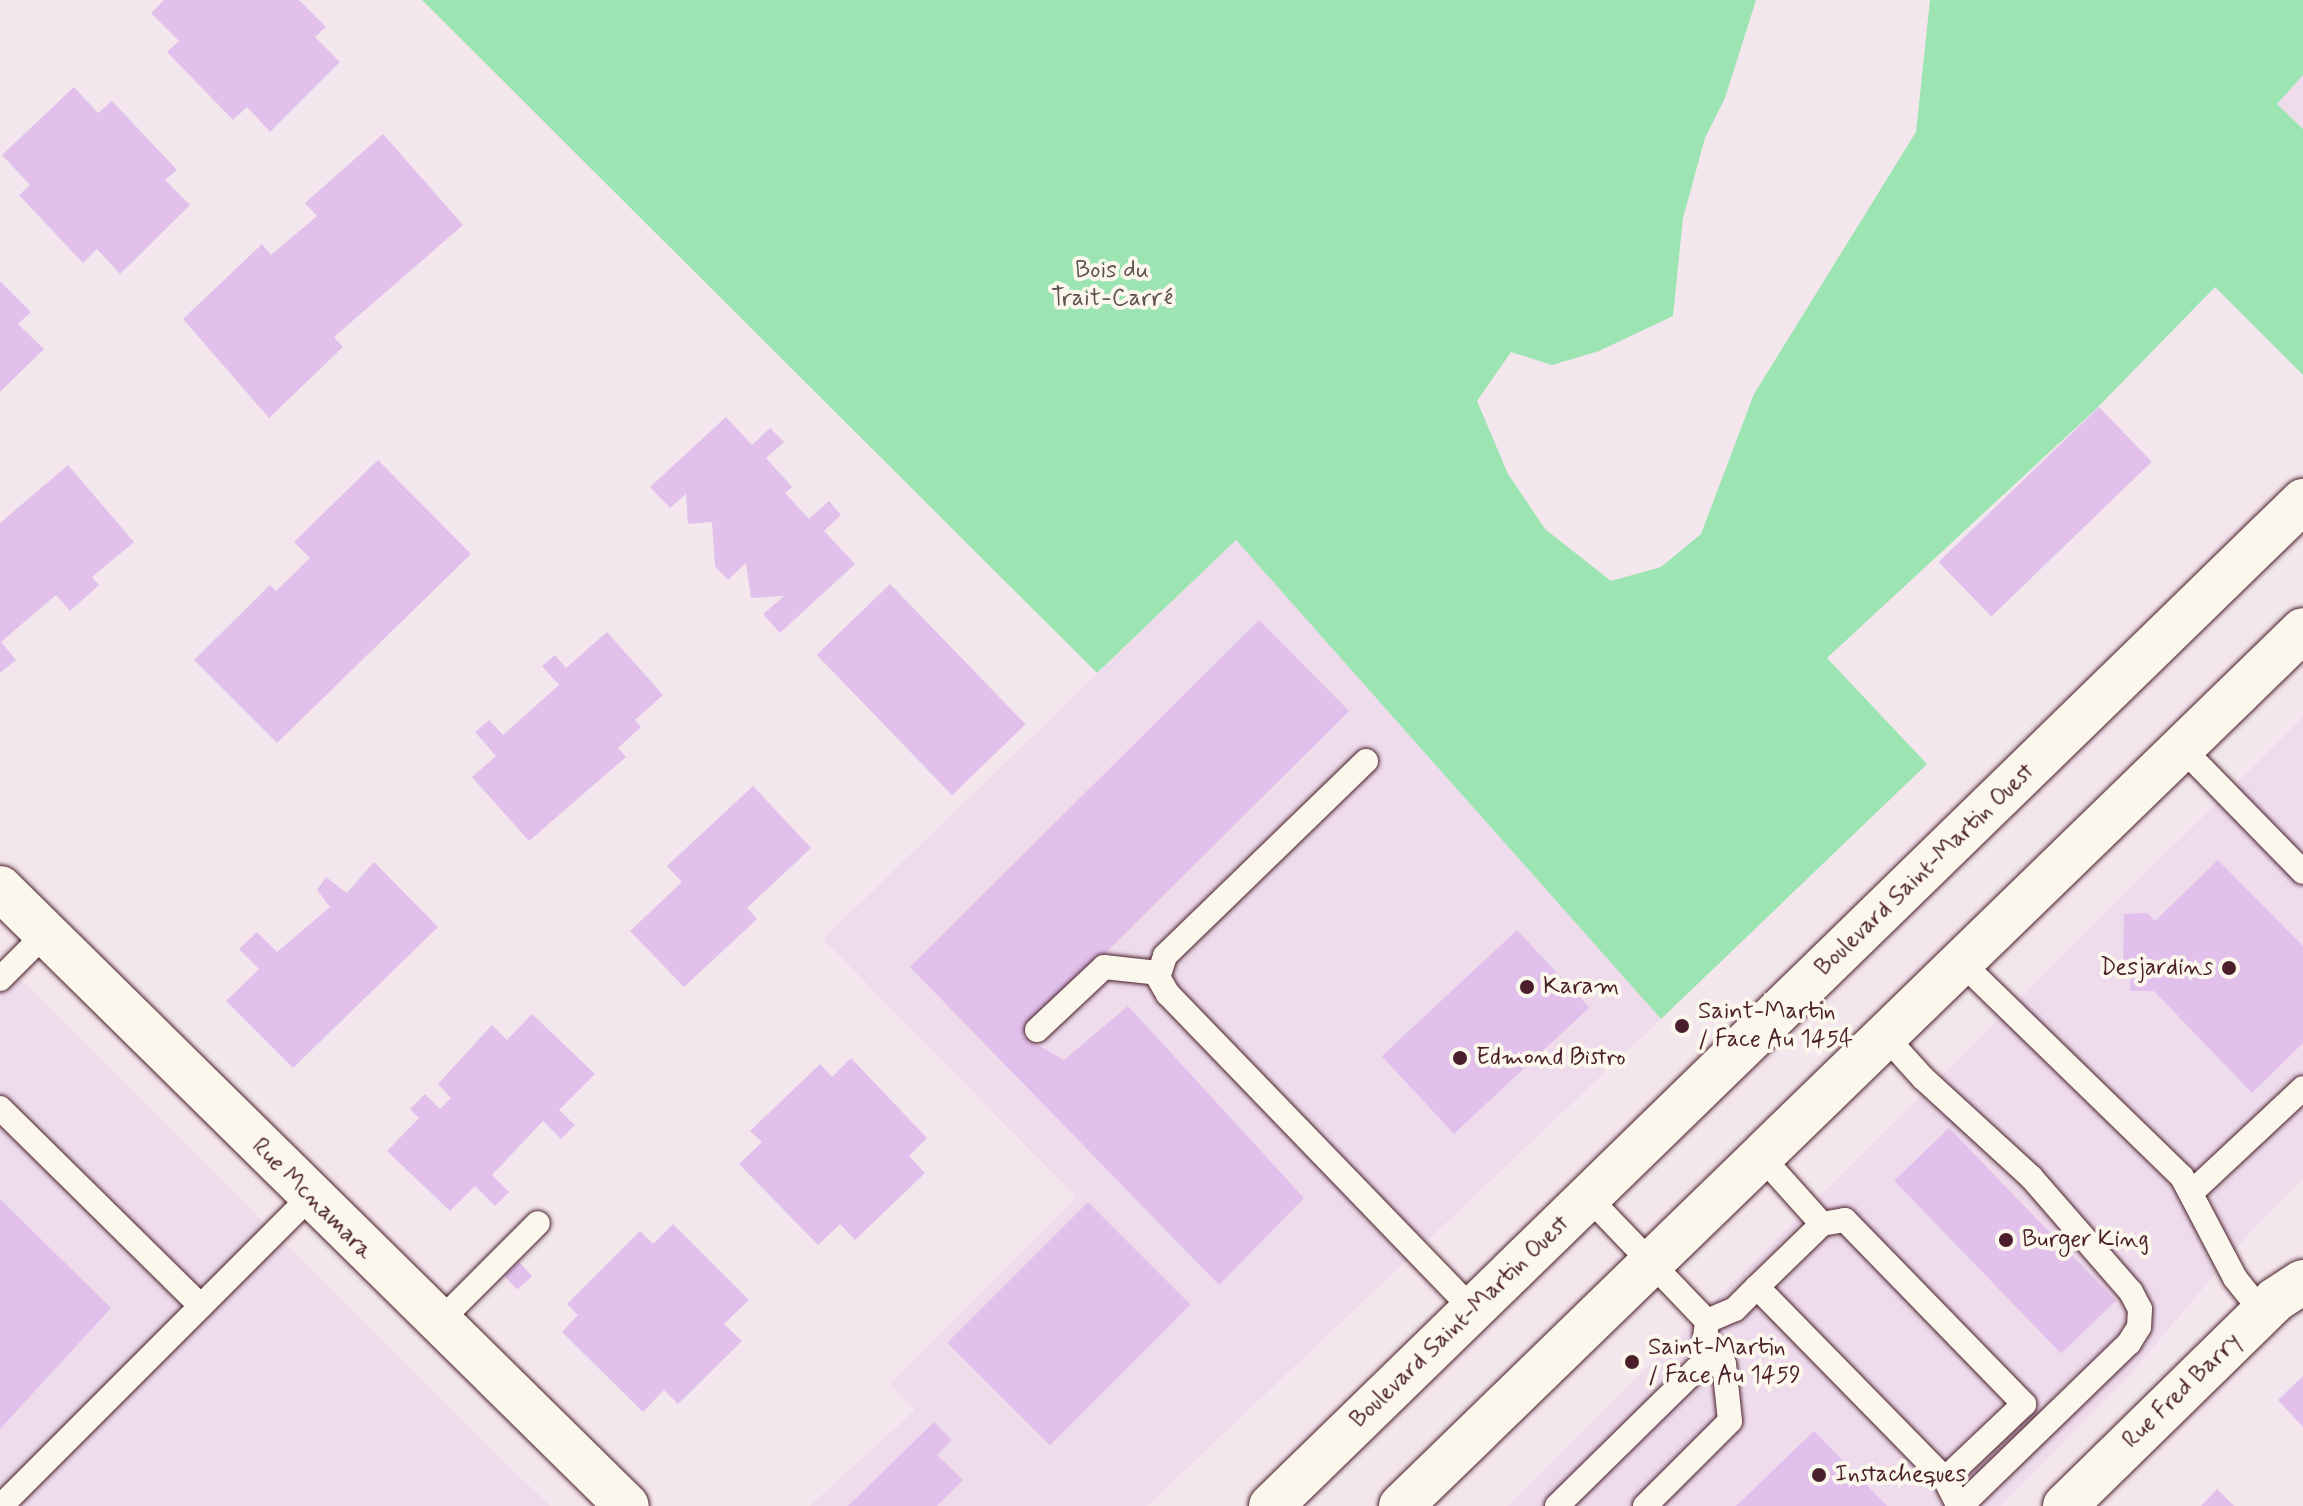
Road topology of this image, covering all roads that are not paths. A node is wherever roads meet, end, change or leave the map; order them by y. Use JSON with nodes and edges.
{"nodes":[{"id":1,"x":2303,"y":501,"type":"edge"},
{"id":2,"x":2303,"y":630,"type":"edge"},
{"id":3,"x":2182,"y":748,"type":"junction"},
{"id":4,"x":1366,"y":761,"type":"dead end"},
{"id":5,"x":2303,"y":872,"type":"edge"},
{"id":6,"x":0,"y":888,"type":"edge"},
{"id":7,"x":45,"y":934,"type":"junction"},
{"id":8,"x":1961,"y":962,"type":"junction"},
{"id":9,"x":1158,"y":973,"type":"junction"},
{"id":10,"x":0,"y":979,"type":"edge"},
{"id":11,"x":1037,"y":1030,"type":"dead end"},
{"id":12,"x":1885,"y":1036,"type":"junction"},
{"id":13,"x":2303,"y":1088,"type":"edge"},
{"id":14,"x":0,"y":1108,"type":"edge"},
{"id":15,"x":1761,"y":1156,"type":"junction"},
{"id":16,"x":2192,"y":1192,"type":"junction"},
{"id":17,"x":310,"y":1197,"type":"junction"},
{"id":18,"x":1589,"y":1198,"type":"junction"},
{"id":19,"x":538,"y":1223,"type":"dead end"},
{"id":20,"x":1822,"y":1224,"type":"junction"},
{"id":21,"x":1652,"y":1262,"type":"junction"},
{"id":22,"x":2303,"y":1282,"type":"edge"},
{"id":23,"x":1757,"y":1287,"type":"junction"},
{"id":24,"x":201,"y":1306,"type":"junction"},
{"id":25,"x":1473,"y":1310,"type":"junction"},
{"id":26,"x":2262,"y":1312,"type":"junction"},
{"id":27,"x":1707,"y":1321,"type":"junction"},
{"id":28,"x":438,"y":1323,"type":"junction"},
{"id":29,"x":1716,"y":1350,"type":"junction"},
{"id":30,"x":1945,"y":1479,"type":"junction"},
{"id":31,"x":1411,"y":1502,"type":"edge"},
{"id":32,"x":1,"y":1506,"type":"edge"},
{"id":33,"x":627,"y":1506,"type":"edge"},
{"id":34,"x":1271,"y":1506,"type":"edge"},
{"id":35,"x":1557,"y":1506,"type":"edge"},
{"id":36,"x":1645,"y":1506,"type":"edge"},
{"id":37,"x":1960,"y":1506,"type":"edge"},
{"id":38,"x":2065,"y":1506,"type":"edge"}],
"edges":[{"from":1,"to":18,"type":"main road","name":"Boulevard Saint-Martin Ouest"},
{"from":2,"to":3,"type":"main road"},
{"from":3,"to":5,"type":"lane"},
{"from":3,"to":8,"type":"main road"},
{"from":4,"to":9,"type":"lane"},
{"from":6,"to":7,"type":"main road","name":"Rue Mcnamara"},
{"from":7,"to":10,"type":"lane"},
{"from":7,"to":17,"type":"main road","name":"Rue Mcnamara"},
{"from":8,"to":12,"type":"main road"},
{"from":8,"to":16,"type":"lane"},
{"from":9,"to":11,"type":"lane"},
{"from":9,"to":25,"type":"lane"},
{"from":12,"to":15,"type":"main road"},
{"from":12,"to":37,"type":"lane"},
{"from":13,"to":16,"type":"lane"},
{"from":14,"to":24,"type":"lane"},
{"from":15,"to":20,"type":"lane"},
{"from":15,"to":21,"type":"main road"},
{"from":16,"to":26,"type":"lane"},
{"from":17,"to":24,"type":"lane"},
{"from":17,"to":28,"type":"main road","name":"Rue Mcnamara"},
{"from":18,"to":21,"type":"lane"},
{"from":18,"to":25,"type":"main road","name":"Boulevard Saint-Martin Ouest"},
{"from":19,"to":28,"type":"lane"},
{"from":20,"to":23,"type":"lane"},
{"from":20,"to":30,"type":"lane"},
{"from":21,"to":27,"type":"lane"},
{"from":21,"to":31,"type":"main road"},
{"from":22,"to":26,"type":"main road","name":"Rue Fred Barry"},
{"from":23,"to":27,"type":"lane"},
{"from":23,"to":30,"type":"lane"},
{"from":24,"to":32,"type":"lane"},
{"from":25,"to":34,"type":"main road","name":"Boulevard Saint-Martin Ouest"},
{"from":26,"to":38,"type":"main road","name":"Rue Fred Barry"},
{"from":27,"to":29,"type":"lane"},
{"from":28,"to":33,"type":"main road","name":"Rue Mcnamara"},
{"from":29,"to":35,"type":"lane"},
{"from":29,"to":36,"type":"lane"},
{"from":30,"to":37,"type":"lane"}]}
